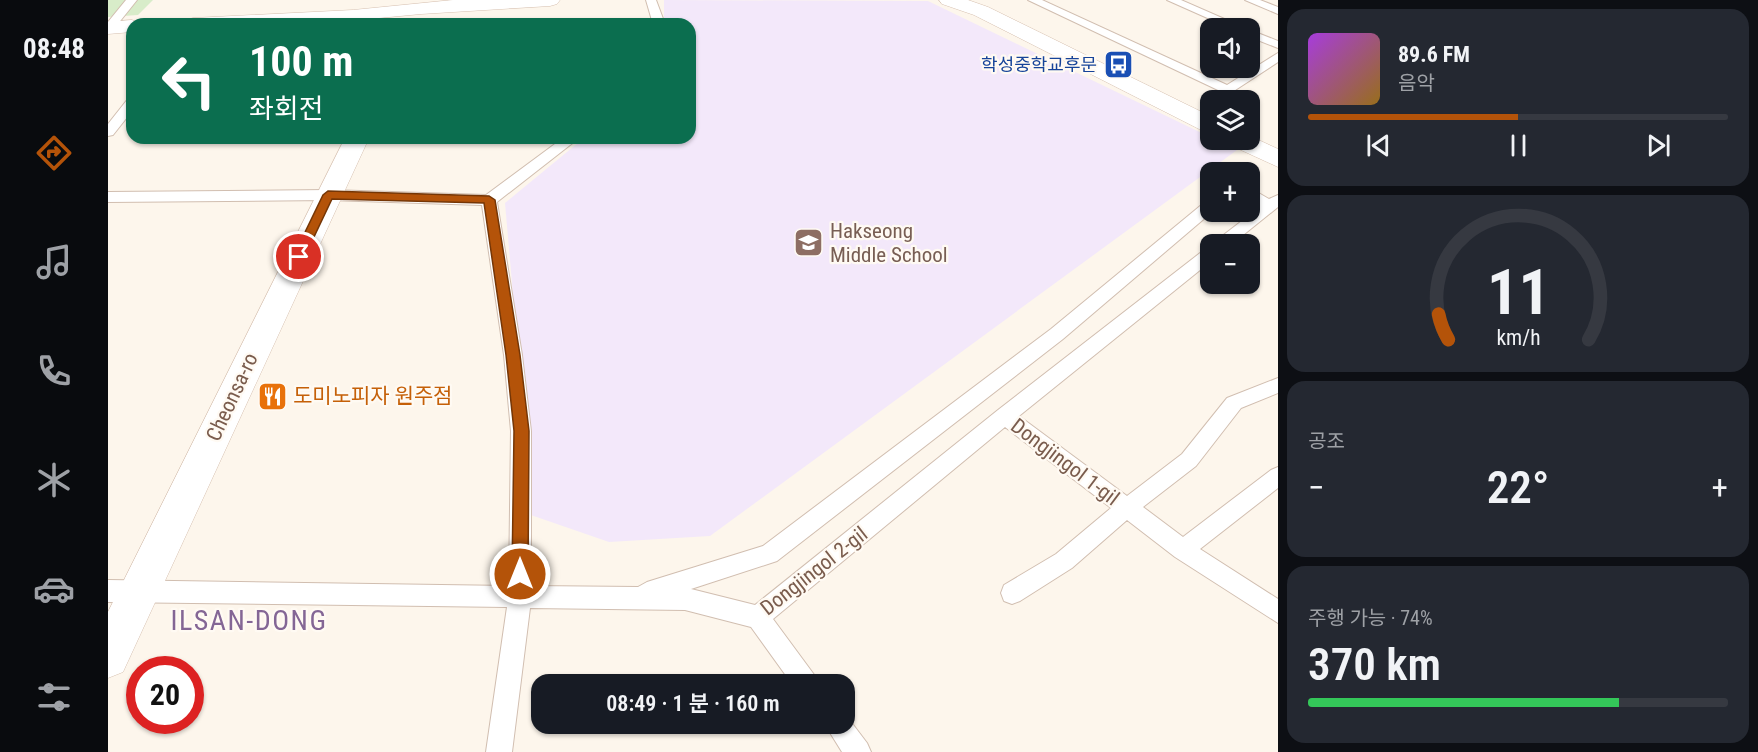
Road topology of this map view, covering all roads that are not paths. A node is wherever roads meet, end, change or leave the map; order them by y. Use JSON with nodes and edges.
{"nodes":[{"id":1,"x":132,"y":0,"type":"edge"},
{"id":2,"x":550,"y":0,"type":"edge"},
{"id":3,"x":651,"y":0,"type":"edge"},
{"id":4,"x":949,"y":0,"type":"edge"},
{"id":5,"x":1033,"y":0,"type":"edge"},
{"id":6,"x":1172,"y":0,"type":"edge"},
{"id":7,"x":1250,"y":0,"type":"edge"},
{"id":8,"x":422,"y":8,"type":"edge"},
{"id":9,"x":1278,"y":11,"type":"edge"},
{"id":10,"x":314,"y":18,"type":"edge"},
{"id":11,"x":656,"y":18,"type":"edge"},
{"id":12,"x":1215,"y":18,"type":"edge"},
{"id":13,"x":126,"y":27,"type":"edge"},
{"id":14,"x":109,"y":28,"type":"edge"},
{"id":15,"x":1260,"y":37,"type":"edge"},
{"id":16,"x":1278,"y":45,"type":"edge"},
{"id":17,"x":1278,"y":57,"type":"edge"},
{"id":18,"x":1228,"y":90,"type":"joint"},
{"id":19,"x":126,"y":110,"type":"edge"},
{"id":20,"x":1200,"y":120,"type":"edge"},
{"id":21,"x":108,"y":132,"type":"edge"},
{"id":22,"x":354,"y":144,"type":"edge"},
{"id":23,"x":564,"y":144,"type":"edge"},
{"id":24,"x":1260,"y":150,"type":"edge"},
{"id":25,"x":1278,"y":159,"type":"edge"},
{"id":26,"x":328,"y":195,"type":"junction"},
{"id":27,"x":108,"y":197,"type":"edge"},
{"id":28,"x":1260,"y":197,"type":"edge"},
{"id":29,"x":489,"y":200,"type":"junction"},
{"id":30,"x":1274,"y":203,"type":"edge"},
{"id":31,"x":1200,"y":213,"type":"edge"},
{"id":32,"x":1235,"y":234,"type":"edge"},
{"id":33,"x":1200,"y":262,"type":"edge"},
{"id":34,"x":1278,"y":385,"type":"edge"},
{"id":35,"x":1005,"y":416,"type":"junction"},
{"id":36,"x":1278,"y":476,"type":"edge"},
{"id":37,"x":1126,"y":508,"type":"junction"},
{"id":38,"x":1183,"y":550,"type":"junction"},
{"id":39,"x":124,"y":591,"type":"edge"},
{"id":40,"x":1012,"y":593,"type":"dead end"},
{"id":41,"x":633,"y":597,"type":"junction"},
{"id":42,"x":520,"y":598,"type":"junction"},
{"id":43,"x":1278,"y":612,"type":"edge"},
{"id":44,"x":758,"y":617,"type":"junction"},
{"id":45,"x":108,"y":657,"type":"edge"},
{"id":46,"x":800,"y":674,"type":"edge"},
{"id":47,"x":844,"y":734,"type":"edge"},
{"id":48,"x":499,"y":752,"type":"edge"},
{"id":49,"x":858,"y":752,"type":"edge"}],
"edges":[{"from":1,"to":14,"type":"lane"},
{"from":2,"to":8,"type":"street"},
{"from":3,"to":11,"type":"lane"},
{"from":4,"to":20,"type":"street"},
{"from":5,"to":18,"type":"lane"},
{"from":6,"to":12,"type":"lane"},
{"from":7,"to":9,"type":"lane"},
{"from":8,"to":10,"type":"street"},
{"from":13,"to":14,"type":"street"},
{"from":15,"to":16,"type":"lane"},
{"from":17,"to":18,"type":"lane"},
{"from":19,"to":21,"type":"lane"},
{"from":22,"to":26,"type":"street","name":"Cheonsa-ro"},
{"from":23,"to":29,"type":"lane"},
{"from":24,"to":25,"type":"street"},
{"from":26,"to":27,"type":"lane"},
{"from":26,"to":29,"type":"lane"},
{"from":26,"to":39,"type":"street","name":"Cheonsa-ro"},
{"from":28,"to":30,"type":"lane"},
{"from":29,"to":42,"type":"lane"},
{"from":30,"to":32,"type":"lane"},
{"from":31,"to":41,"type":"lane"},
{"from":33,"to":35,"type":"lane","name":"Dongjingol 2-gil"},
{"from":34,"to":37,"type":"lane","name":"Dongjingol 1-gil"},
{"from":35,"to":37,"type":"lane","name":"Dongjingol 1-gil"},
{"from":35,"to":44,"type":"lane","name":"Dongjingol 2-gil"},
{"from":36,"to":38,"type":"lane"},
{"from":37,"to":38,"type":"lane","name":"Dongjingol 1-gil"},
{"from":37,"to":40,"type":"lane","name":"Dongjingol 1-gil"},
{"from":38,"to":43,"type":"lane","name":"Dongjingol 1-gil"},
{"from":39,"to":42,"type":"lane","name":"Dongjingol 2-gil"},
{"from":39,"to":45,"type":"street","name":"Cheonsa-ro"},
{"from":41,"to":42,"type":"lane","name":"Dongjingol 2-gil"},
{"from":41,"to":44,"type":"lane","name":"Dongjingol 2-gil"},
{"from":42,"to":48,"type":"lane"},
{"from":44,"to":46,"type":"lane"},
{"from":47,"to":49,"type":"lane"}]}
